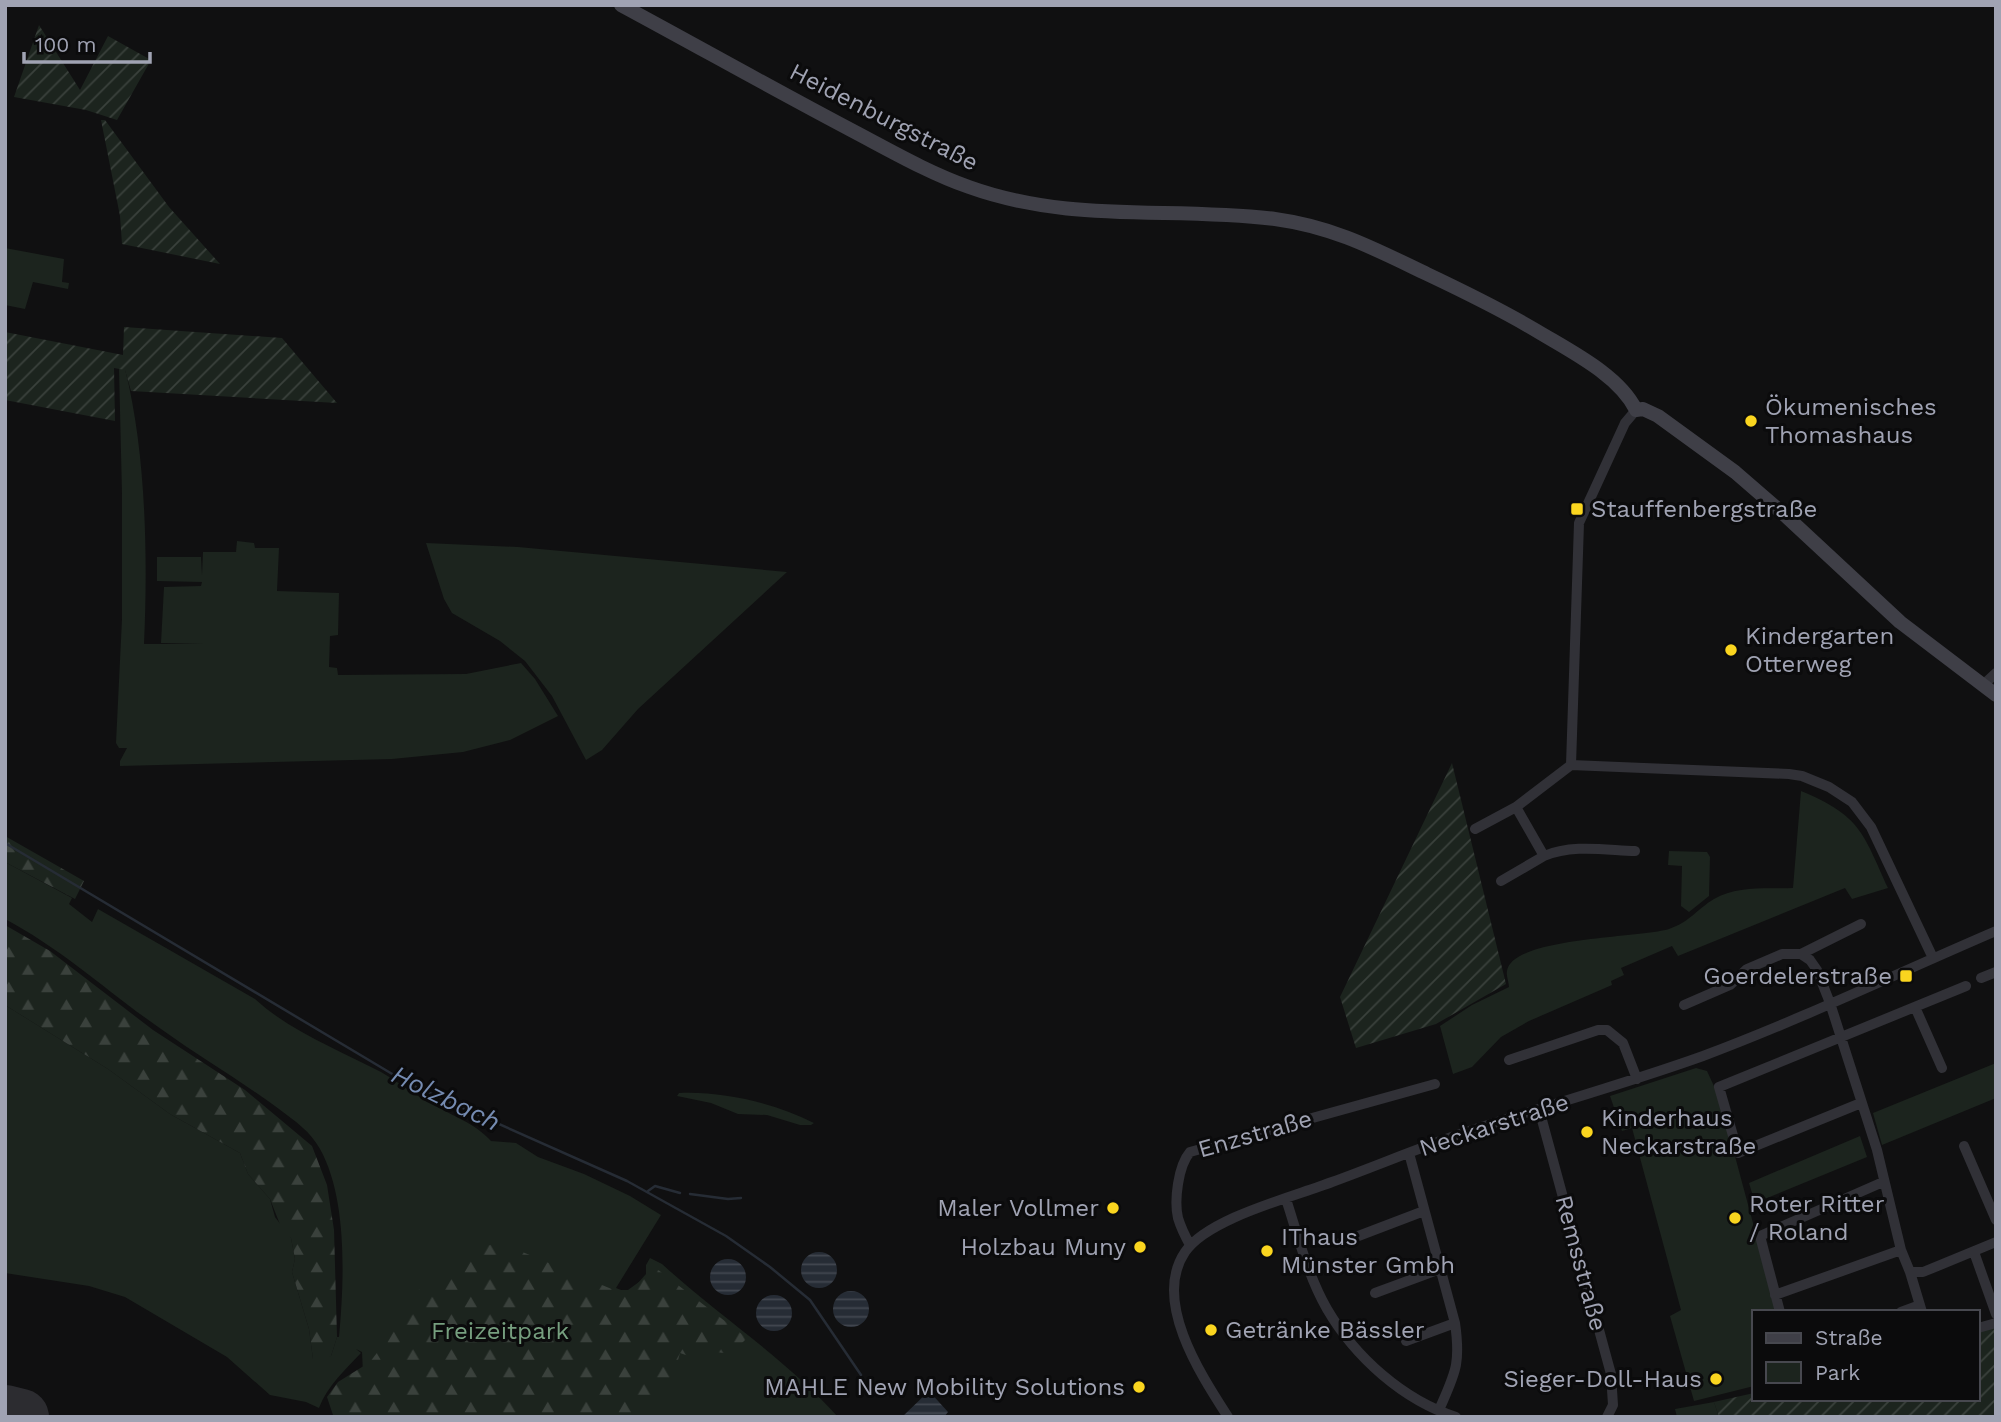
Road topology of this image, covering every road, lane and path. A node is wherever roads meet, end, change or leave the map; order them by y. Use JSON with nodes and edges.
{"nodes":[{"id":1,"x":621,"y":5,"type":"edge"},
{"id":2,"x":1636,"y":410,"type":"junction"},
{"id":3,"x":1996,"y":673,"type":"edge"},
{"id":4,"x":1982,"y":686,"type":"junction"},
{"id":5,"x":1996,"y":695,"type":"edge"},
{"id":6,"x":1571,"y":765,"type":"junction"},
{"id":7,"x":1516,"y":807,"type":"junction"},
{"id":8,"x":1475,"y":829,"type":"dead end"},
{"id":9,"x":1635,"y":850,"type":"dead end"},
{"id":10,"x":1544,"y":856,"type":"junction"},
{"id":11,"x":1501,"y":881,"type":"dead end"},
{"id":12,"x":1861,"y":924,"type":"dead end"},
{"id":13,"x":1996,"y":931,"type":"edge"},
{"id":14,"x":1801,"y":954,"type":"junction"},
{"id":15,"x":1933,"y":958,"type":"junction"},
{"id":16,"x":1995,"y":973,"type":"edge"},
{"id":17,"x":1981,"y":978,"type":"dead end"},
{"id":18,"x":1966,"y":986,"type":"dead end"},
{"id":19,"x":1830,"y":1003,"type":"junction"},
{"id":20,"x":1684,"y":1005,"type":"dead end"},
{"id":21,"x":1915,"y":1007,"type":"junction"},
{"id":22,"x":1840,"y":1036,"type":"junction"},
{"id":23,"x":1509,"y":1060,"type":"dead end"},
{"id":24,"x":1942,"y":1068,"type":"dead end"},
{"id":25,"x":1637,"y":1079,"type":"junction"},
{"id":26,"x":1435,"y":1084,"type":"dead end"},
{"id":27,"x":1861,"y":1103,"type":"junction"},
{"id":28,"x":1539,"y":1108,"type":"junction"},
{"id":29,"x":1964,"y":1146,"type":"dead end"},
{"id":30,"x":1409,"y":1153,"type":"junction"},
{"id":31,"x":1884,"y":1182,"type":"junction"},
{"id":32,"x":1286,"y":1199,"type":"junction"},
{"id":33,"x":1424,"y":1211,"type":"junction"},
{"id":34,"x":1996,"y":1220,"type":"edge"},
{"id":35,"x":1996,"y":1242,"type":"edge"},
{"id":36,"x":1340,"y":1243,"type":"dead end"},
{"id":37,"x":1190,"y":1245,"type":"junction"},
{"id":38,"x":1902,"y":1250,"type":"junction"},
{"id":39,"x":1974,"y":1252,"type":"junction"},
{"id":40,"x":1440,"y":1269,"type":"junction"},
{"id":41,"x":1910,"y":1272,"type":"junction"},
{"id":42,"x":1375,"y":1293,"type":"dead end"},
{"id":43,"x":1776,"y":1295,"type":"junction"},
{"id":44,"x":1921,"y":1308,"type":"edge"},
{"id":45,"x":1780,"y":1310,"type":"edge"},
{"id":46,"x":1996,"y":1314,"type":"edge"},
{"id":47,"x":1455,"y":1323,"type":"junction"},
{"id":48,"x":1406,"y":1341,"type":"dead end"},
{"id":49,"x":1439,"y":1410,"type":"junction"},
{"id":50,"x":1228,"y":1417,"type":"edge"},
{"id":51,"x":1456,"y":1417,"type":"edge"},
{"id":52,"x":1607,"y":1417,"type":"edge"}],
"edges":[{"from":1,"to":2,"type":"street","name":"Heidenburgstraße"},
{"from":2,"to":4,"type":"street"},
{"from":2,"to":6,"type":"street"},
{"from":3,"to":4,"type":"street"},
{"from":4,"to":5,"type":"street"},
{"from":6,"to":7,"type":"street"},
{"from":6,"to":15,"type":"street"},
{"from":7,"to":8,"type":"street"},
{"from":7,"to":10,"type":"street"},
{"from":9,"to":10,"type":"street"},
{"from":10,"to":11,"type":"street"},
{"from":12,"to":14,"type":"street"},
{"from":13,"to":15,"type":"street","name":"Neckarstraße"},
{"from":14,"to":19,"type":"street"},
{"from":14,"to":20,"type":"street"},
{"from":15,"to":19,"type":"street","name":"Neckarstraße"},
{"from":16,"to":17,"type":"street"},
{"from":18,"to":21,"type":"street"},
{"from":19,"to":22,"type":"street"},
{"from":19,"to":25,"type":"street","name":"Neckarstraße"},
{"from":21,"to":22,"type":"street"},
{"from":21,"to":24,"type":"street"},
{"from":22,"to":27,"type":"street"},
{"from":22,"to":27,"type":"street"},
{"from":23,"to":25,"type":"street"},
{"from":25,"to":28,"type":"street","name":"Neckarstraße"},
{"from":26,"to":37,"type":"street","name":"Enzstraße"},
{"from":27,"to":31,"type":"street"},
{"from":28,"to":30,"type":"street","name":"Neckarstraße"},
{"from":28,"to":52,"type":"street","name":"Remsstraße"},
{"from":29,"to":34,"type":"street"},
{"from":30,"to":32,"type":"street","name":"Neckarstraße"},
{"from":30,"to":33,"type":"street"},
{"from":31,"to":38,"type":"street"},
{"from":31,"to":43,"type":"street"},
{"from":32,"to":37,"type":"street","name":"Neckarstraße"},
{"from":32,"to":49,"type":"street"},
{"from":33,"to":36,"type":"street"},
{"from":33,"to":40,"type":"street"},
{"from":35,"to":39,"type":"street"},
{"from":37,"to":50,"type":"street"},
{"from":38,"to":41,"type":"street"},
{"from":38,"to":43,"type":"street"},
{"from":39,"to":41,"type":"street"},
{"from":39,"to":46,"type":"street"},
{"from":40,"to":42,"type":"street"},
{"from":40,"to":47,"type":"street"},
{"from":41,"to":44,"type":"street"},
{"from":43,"to":45,"type":"street"},
{"from":47,"to":48,"type":"street"},
{"from":47,"to":49,"type":"street"},
{"from":49,"to":51,"type":"street"}]}
